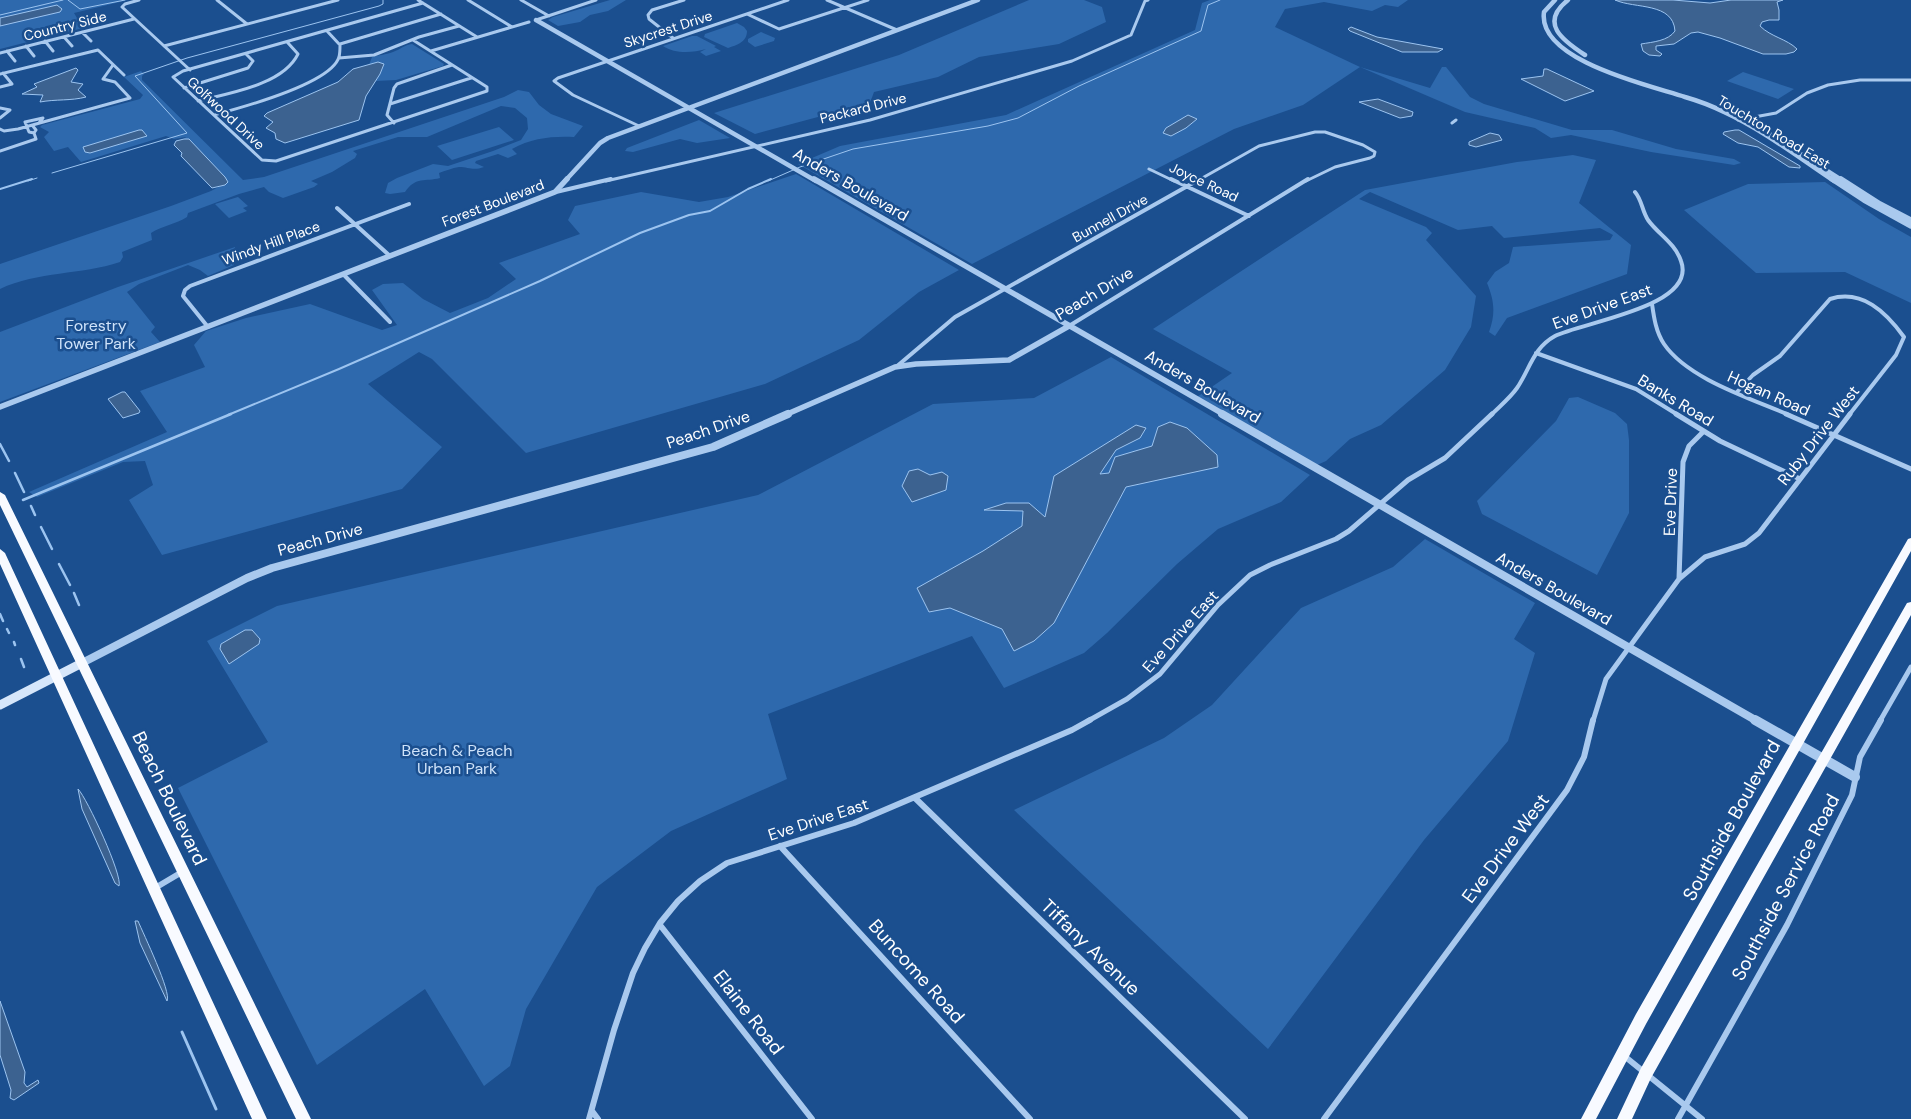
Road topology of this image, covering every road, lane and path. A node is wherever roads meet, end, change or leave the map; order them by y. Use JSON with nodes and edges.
{"nodes":[{"id":1,"x":139,"y":0,"type":"edge"},
{"id":2,"x":217,"y":0,"type":"edge"},
{"id":3,"x":320,"y":0,"type":"edge"},
{"id":4,"x":338,"y":0,"type":"edge"},
{"id":5,"x":418,"y":0,"type":"edge"},
{"id":6,"x":468,"y":0,"type":"edge"},
{"id":7,"x":521,"y":0,"type":"edge"},
{"id":8,"x":596,"y":0,"type":"edge"},
{"id":9,"x":684,"y":0,"type":"edge"},
{"id":10,"x":788,"y":0,"type":"edge"},
{"id":11,"x":827,"y":0,"type":"edge"},
{"id":12,"x":868,"y":0,"type":"edge"},
{"id":13,"x":978,"y":0,"type":"edge"},
{"id":14,"x":1145,"y":0,"type":"edge"},
{"id":15,"x":1554,"y":0,"type":"edge"},
{"id":16,"x":1568,"y":0,"type":"edge"},
{"id":17,"x":325,"y":3,"type":"junction"},
{"id":18,"x":1562,"y":3,"type":"junction"},
{"id":19,"x":423,"y":4,"type":"junction"},
{"id":20,"x":844,"y":8,"type":"junction"},
{"id":21,"x":441,"y":14,"type":"junction"},
{"id":22,"x":746,"y":14,"type":"junction"},
{"id":23,"x":549,"y":16,"type":"junction"},
{"id":24,"x":134,"y":19,"type":"junction"},
{"id":25,"x":536,"y":20,"type":"joint"},
{"id":26,"x":529,"y":22,"type":"dead end"},
{"id":27,"x":247,"y":24,"type":"junction"},
{"id":28,"x":459,"y":26,"type":"junction"},
{"id":29,"x":512,"y":26,"type":"junction"},
{"id":30,"x":897,"y":30,"type":"junction"},
{"id":31,"x":327,"y":31,"type":"junction"},
{"id":32,"x":82,"y":32,"type":"junction"},
{"id":33,"x":64,"y":37,"type":"junction"},
{"id":34,"x":478,"y":37,"type":"junction"},
{"id":35,"x":672,"y":38,"type":"junction"},
{"id":36,"x":413,"y":40,"type":"junction"},
{"id":37,"x":45,"y":41,"type":"junction"},
{"id":38,"x":91,"y":41,"type":"dead end"},
{"id":39,"x":288,"y":43,"type":"junction"},
{"id":40,"x":340,"y":44,"type":"junction"},
{"id":41,"x":1563,"y":44,"type":"junction"},
{"id":42,"x":26,"y":46,"type":"junction"},
{"id":43,"x":72,"y":46,"type":"dead end"},
{"id":44,"x":164,"y":46,"type":"junction"},
{"id":45,"x":7,"y":51,"type":"junction"},
{"id":46,"x":53,"y":51,"type":"dead end"},
{"id":47,"x":431,"y":51,"type":"junction"},
{"id":48,"x":0,"y":53,"type":"edge"},
{"id":49,"x":246,"y":54,"type":"junction"},
{"id":50,"x":34,"y":56,"type":"dead end"},
{"id":51,"x":339,"y":58,"type":"junction"},
{"id":52,"x":15,"y":61,"type":"dead end"},
{"id":53,"x":607,"y":61,"type":"junction"},
{"id":54,"x":113,"y":65,"type":"junction"},
{"id":55,"x":452,"y":65,"type":"junction"},
{"id":56,"x":190,"y":70,"type":"junction"},
{"id":57,"x":2,"y":73,"type":"edge"},
{"id":58,"x":124,"y":75,"type":"dead end"},
{"id":59,"x":471,"y":78,"type":"junction"},
{"id":60,"x":1911,"y":80,"type":"edge"},
{"id":61,"x":0,"y":87,"type":"edge"},
{"id":62,"x":184,"y":88,"type":"junction"},
{"id":63,"x":198,"y":101,"type":"junction"},
{"id":64,"x":390,"y":104,"type":"junction"},
{"id":65,"x":0,"y":108,"type":"edge"},
{"id":66,"x":689,"y":108,"type":"junction"},
{"id":67,"x":214,"y":115,"type":"junction"},
{"id":68,"x":0,"y":118,"type":"edge"},
{"id":69,"x":1746,"y":119,"type":"junction"},
{"id":70,"x":1456,"y":120,"type":"dead end"},
{"id":71,"x":1738,"y":120,"type":"junction"},
{"id":72,"x":39,"y":123,"type":"junction"},
{"id":73,"x":394,"y":123,"type":"junction"},
{"id":74,"x":1452,"y":123,"type":"dead end"},
{"id":75,"x":32,"y":125,"type":"junction"},
{"id":76,"x":639,"y":126,"type":"junction"},
{"id":77,"x":26,"y":127,"type":"junction"},
{"id":78,"x":0,"y":128,"type":"edge"},
{"id":79,"x":34,"y":133,"type":"junction"},
{"id":80,"x":1351,"y":140,"type":"joint"},
{"id":81,"x":755,"y":146,"type":"junction"},
{"id":82,"x":0,"y":151,"type":"edge"},
{"id":83,"x":1149,"y":169,"type":"dead end"},
{"id":84,"x":1829,"y":172,"type":"junction"},
{"id":85,"x":1820,"y":173,"type":"junction"},
{"id":86,"x":1187,"y":187,"type":"junction"},
{"id":87,"x":555,"y":192,"type":"junction"},
{"id":88,"x":1635,"y":192,"type":"dead end"},
{"id":89,"x":409,"y":204,"type":"dead end"},
{"id":90,"x":337,"y":208,"type":"dead end"},
{"id":91,"x":1250,"y":216,"type":"junction"},
{"id":92,"x":1911,"y":220,"type":"edge"},
{"id":93,"x":355,"y":224,"type":"junction"},
{"id":94,"x":1911,"y":226,"type":"edge"},
{"id":95,"x":390,"y":256,"type":"junction"},
{"id":96,"x":343,"y":274,"type":"junction"},
{"id":97,"x":1005,"y":290,"type":"junction"},
{"id":98,"x":1652,"y":304,"type":"junction"},
{"id":99,"x":390,"y":322,"type":"dead end"},
{"id":100,"x":1068,"y":326,"type":"junction"},
{"id":101,"x":208,"y":327,"type":"junction"},
{"id":102,"x":1536,"y":353,"type":"junction"},
{"id":103,"x":895,"y":367,"type":"junction"},
{"id":104,"x":1737,"y":392,"type":"junction"},
{"id":105,"x":0,"y":407,"type":"edge"},
{"id":106,"x":1703,"y":432,"type":"junction"},
{"id":107,"x":1833,"y":435,"type":"junction"},
{"id":108,"x":1911,"y":469,"type":"edge"},
{"id":109,"x":1800,"y":479,"type":"junction"},
{"id":110,"x":0,"y":495,"type":"edge"},
{"id":111,"x":1380,"y":505,"type":"junction"},
{"id":112,"x":1911,"y":542,"type":"edge"},
{"id":113,"x":0,"y":553,"type":"edge"},
{"id":114,"x":1679,"y":579,"type":"junction"},
{"id":115,"x":1911,"y":606,"type":"edge"},
{"id":116,"x":1629,"y":648,"type":"junction"},
{"id":117,"x":82,"y":664,"type":"junction"},
{"id":118,"x":1911,"y":667,"type":"edge"},
{"id":119,"x":57,"y":676,"type":"junction"},
{"id":120,"x":0,"y":705,"type":"edge"},
{"id":121,"x":1796,"y":744,"type":"junction"},
{"id":122,"x":1823,"y":759,"type":"junction"},
{"id":123,"x":1855,"y":777,"type":"junction"},
{"id":124,"x":915,"y":798,"type":"junction"},
{"id":125,"x":780,"y":846,"type":"junction"},
{"id":126,"x":183,"y":871,"type":"junction"},
{"id":127,"x":154,"y":888,"type":"junction"},
{"id":128,"x":660,"y":925,"type":"junction"},
{"id":129,"x":1623,"y":1055,"type":"junction"},
{"id":130,"x":1646,"y":1073,"type":"junction"},
{"id":131,"x":1687,"y":1107,"type":"junction"},
{"id":132,"x":592,"y":1111,"type":"junction"},
{"id":133,"x":260,"y":1119,"type":"edge"},
{"id":134,"x":304,"y":1119,"type":"edge"},
{"id":135,"x":589,"y":1119,"type":"edge"},
{"id":136,"x":598,"y":1119,"type":"edge"},
{"id":137,"x":812,"y":1119,"type":"edge"},
{"id":138,"x":1030,"y":1119,"type":"edge"},
{"id":139,"x":1245,"y":1119,"type":"edge"},
{"id":140,"x":1324,"y":1119,"type":"edge"},
{"id":141,"x":1588,"y":1119,"type":"edge"},
{"id":142,"x":1624,"y":1119,"type":"edge"},
{"id":143,"x":1678,"y":1119,"type":"edge"},
{"id":144,"x":1702,"y":1119,"type":"edge"}],
"edges":[{"from":1,"to":24,"type":"street"},
{"from":2,"to":27,"type":"street"},
{"from":3,"to":17,"type":"street"},
{"from":4,"to":17,"type":"street"},
{"from":5,"to":19,"type":"street"},
{"from":6,"to":29,"type":"street"},
{"from":7,"to":23,"type":"street"},
{"from":8,"to":23,"type":"street"},
{"from":9,"to":35,"type":"street"},
{"from":10,"to":22,"type":"street","name":"Skycrest Drive"},
{"from":11,"to":20,"type":"street"},
{"from":12,"to":20,"type":"street"},
{"from":13,"to":30,"type":"street","name":"Forest Boulevard"},
{"from":14,"to":81,"type":"street","name":"Packard Drive"},
{"from":15,"to":18,"type":"street"},
{"from":15,"to":41,"type":"street","name":"Touchton Road East"},
{"from":16,"to":18,"type":"street"},
{"from":17,"to":27,"type":"street"},
{"from":18,"to":41,"type":"street","name":"Touchton Road East"},
{"from":19,"to":21,"type":"street"},
{"from":19,"to":31,"type":"street","name":"Golfwood Drive"},
{"from":20,"to":22,"type":"street"},
{"from":20,"to":30,"type":"street"},
{"from":21,"to":28,"type":"street"},
{"from":21,"to":40,"type":"street"},
{"from":22,"to":35,"type":"street","name":"Skycrest Drive"},
{"from":23,"to":25,"type":"street"},
{"from":24,"to":32,"type":"street","name":"Country Side"},
{"from":24,"to":44,"type":"street"},
{"from":25,"to":53,"type":"street","name":"Anders Boulevard"},
{"from":26,"to":29,"type":"street"},
{"from":27,"to":44,"type":"street"},
{"from":28,"to":34,"type":"street"},
{"from":28,"to":36,"type":"street"},
{"from":29,"to":34,"type":"street"},
{"from":30,"to":66,"type":"street","name":"Forest Boulevard"},
{"from":31,"to":39,"type":"street","name":"Golfwood Drive"},
{"from":31,"to":40,"type":"street"},
{"from":32,"to":33,"type":"street","name":"Country Side"},
{"from":32,"to":38,"type":"street"},
{"from":33,"to":37,"type":"street","name":"Country Side"},
{"from":33,"to":43,"type":"street"},
{"from":34,"to":47,"type":"street"},
{"from":35,"to":53,"type":"street","name":"Skycrest Drive"},
{"from":36,"to":47,"type":"street"},
{"from":36,"to":51,"type":"street"},
{"from":37,"to":42,"type":"street","name":"Country Side"},
{"from":37,"to":46,"type":"street"},
{"from":39,"to":49,"type":"street","name":"Golfwood Drive"},
{"from":39,"to":63,"type":"street"},
{"from":40,"to":51,"type":"street"},
{"from":41,"to":69,"type":"street","name":"Touchton Road East"},
{"from":41,"to":71,"type":"street","name":"Touchton Road East"},
{"from":42,"to":45,"type":"street","name":"Country Side"},
{"from":42,"to":50,"type":"street"},
{"from":44,"to":56,"type":"street"},
{"from":45,"to":48,"type":"street","name":"Country Side"},
{"from":45,"to":52,"type":"street"},
{"from":47,"to":55,"type":"street"},
{"from":49,"to":56,"type":"street","name":"Golfwood Drive"},
{"from":49,"to":62,"type":"street"},
{"from":51,"to":67,"type":"street"},
{"from":53,"to":66,"type":"street","name":"Anders Boulevard"},
{"from":53,"to":76,"type":"street","name":"Skycrest Drive"},
{"from":54,"to":57,"type":"street"},
{"from":54,"to":58,"type":"street"},
{"from":54,"to":72,"type":"street"},
{"from":55,"to":59,"type":"street"},
{"from":55,"to":64,"type":"street"},
{"from":56,"to":62,"type":"street","name":"Golfwood Drive"},
{"from":57,"to":61,"type":"street"},
{"from":59,"to":64,"type":"street"},
{"from":59,"to":73,"type":"street","name":"Golfwood Drive"},
{"from":60,"to":69,"type":"street"},
{"from":62,"to":63,"type":"street","name":"Golfwood Drive"},
{"from":63,"to":67,"type":"street","name":"Golfwood Drive"},
{"from":64,"to":73,"type":"street"},
{"from":65,"to":68,"type":"street"},
{"from":66,"to":76,"type":"street","name":"Forest Boulevard"},
{"from":66,"to":81,"type":"street","name":"Anders Boulevard"},
{"from":67,"to":73,"type":"street","name":"Golfwood Drive"},
{"from":69,"to":71,"type":"street"},
{"from":69,"to":84,"type":"street","name":"Touchton Road East"},
{"from":70,"to":74,"type":"street"},
{"from":71,"to":85,"type":"street","name":"Touchton Road East"},
{"from":72,"to":75,"type":"street"},
{"from":72,"to":77,"type":"street"},
{"from":75,"to":77,"type":"street"},
{"from":75,"to":79,"type":"street"},
{"from":76,"to":87,"type":"street","name":"Forest Boulevard"},
{"from":77,"to":78,"type":"street"},
{"from":77,"to":79,"type":"street"},
{"from":79,"to":82,"type":"street"},
{"from":80,"to":86,"type":"street","name":"Bunnell Drive"},
{"from":80,"to":91,"type":"street","name":"Peach Drive"},
{"from":81,"to":87,"type":"street","name":"Packard Drive"},
{"from":81,"to":97,"type":"street","name":"Anders Boulevard"},
{"from":83,"to":86,"type":"street","name":"Joyce Road"},
{"from":84,"to":85,"type":"street"},
{"from":84,"to":92,"type":"street","name":"Touchton Road East"},
{"from":85,"to":94,"type":"street","name":"Touchton Road East"},
{"from":86,"to":91,"type":"street","name":"Joyce Road"},
{"from":86,"to":97,"type":"street","name":"Bunnell Drive"},
{"from":87,"to":95,"type":"street","name":"Forest Boulevard"},
{"from":88,"to":98,"type":"street","name":"Eve Drive East"},
{"from":89,"to":93,"type":"street","name":"Windy Hill Place"},
{"from":90,"to":93,"type":"street"},
{"from":91,"to":100,"type":"street","name":"Peach Drive"},
{"from":93,"to":95,"type":"street"},
{"from":93,"to":101,"type":"street","name":"Windy Hill Place"},
{"from":95,"to":96,"type":"street","name":"Forest Boulevard"},
{"from":96,"to":99,"type":"street"},
{"from":96,"to":101,"type":"street","name":"Forest Boulevard"},
{"from":97,"to":100,"type":"street","name":"Anders Boulevard"},
{"from":97,"to":103,"type":"street","name":"Bunnell Drive"},
{"from":98,"to":102,"type":"street","name":"Eve Drive East"},
{"from":98,"to":104,"type":"street","name":"Hogan Road"},
{"from":100,"to":103,"type":"street","name":"Peach Drive"},
{"from":100,"to":111,"type":"street","name":"Anders Boulevard"},
{"from":101,"to":105,"type":"street","name":"Forest Boulevard"},
{"from":102,"to":106,"type":"street","name":"Banks Road"},
{"from":102,"to":111,"type":"street","name":"Eve Drive East"},
{"from":103,"to":117,"type":"street","name":"Peach Drive"},
{"from":104,"to":107,"type":"street","name":"Hogan Road"},
{"from":104,"to":107,"type":"street","name":"Ruby Drive West"},
{"from":106,"to":109,"type":"street","name":"Banks Road"},
{"from":106,"to":114,"type":"street","name":"Eve Drive"},
{"from":107,"to":108,"type":"street","name":"Hogan Road"},
{"from":107,"to":109,"type":"street","name":"Ruby Drive West"},
{"from":109,"to":114,"type":"street","name":"Ruby Drive West"},
{"from":110,"to":117,"type":"highway","name":"Beach Boulevard"},
{"from":111,"to":116,"type":"street","name":"Anders Boulevard"},
{"from":111,"to":124,"type":"street","name":"Eve Drive East"},
{"from":112,"to":121,"type":"highway","name":"Southside Boulevard"},
{"from":113,"to":119,"type":"highway"},
{"from":114,"to":116,"type":"street","name":"Eve Drive West"},
{"from":115,"to":122,"type":"highway"},
{"from":116,"to":121,"type":"street","name":"Anders Boulevard"},
{"from":116,"to":140,"type":"street","name":"Eve Drive West"},
{"from":117,"to":119,"type":"main road","name":"Peach Drive"},
{"from":117,"to":126,"type":"highway","name":"Beach Boulevard"},
{"from":118,"to":123,"type":"street","name":"Southside Service Road"},
{"from":119,"to":120,"type":"main road","name":"Peach Drive"},
{"from":119,"to":127,"type":"highway"},
{"from":121,"to":122,"type":"street","name":"Anders Boulevard"},
{"from":121,"to":129,"type":"highway","name":"Southside Boulevard"},
{"from":122,"to":123,"type":"street","name":"Anders Boulevard"},
{"from":122,"to":130,"type":"highway"},
{"from":123,"to":131,"type":"street","name":"Southside Service Road"},
{"from":124,"to":125,"type":"street","name":"Eve Drive East"},
{"from":124,"to":139,"type":"street","name":"Tiffany Avenue"},
{"from":125,"to":128,"type":"street","name":"Eve Drive East"},
{"from":125,"to":138,"type":"street","name":"Buncome Road"},
{"from":126,"to":127,"type":"street"},
{"from":126,"to":134,"type":"highway","name":"Beach Boulevard"},
{"from":127,"to":133,"type":"highway"},
{"from":128,"to":132,"type":"street","name":"Eve Drive East"},
{"from":128,"to":137,"type":"street","name":"Elaine Road"},
{"from":129,"to":130,"type":"street"},
{"from":129,"to":141,"type":"highway","name":"Southside Boulevard"},
{"from":130,"to":131,"type":"street"},
{"from":130,"to":142,"type":"highway"},
{"from":131,"to":143,"type":"street","name":"Southside Service Road"},
{"from":131,"to":144,"type":"street"},
{"from":132,"to":135,"type":"street","name":"Eve Drive East"},
{"from":132,"to":136,"type":"street"}]}
